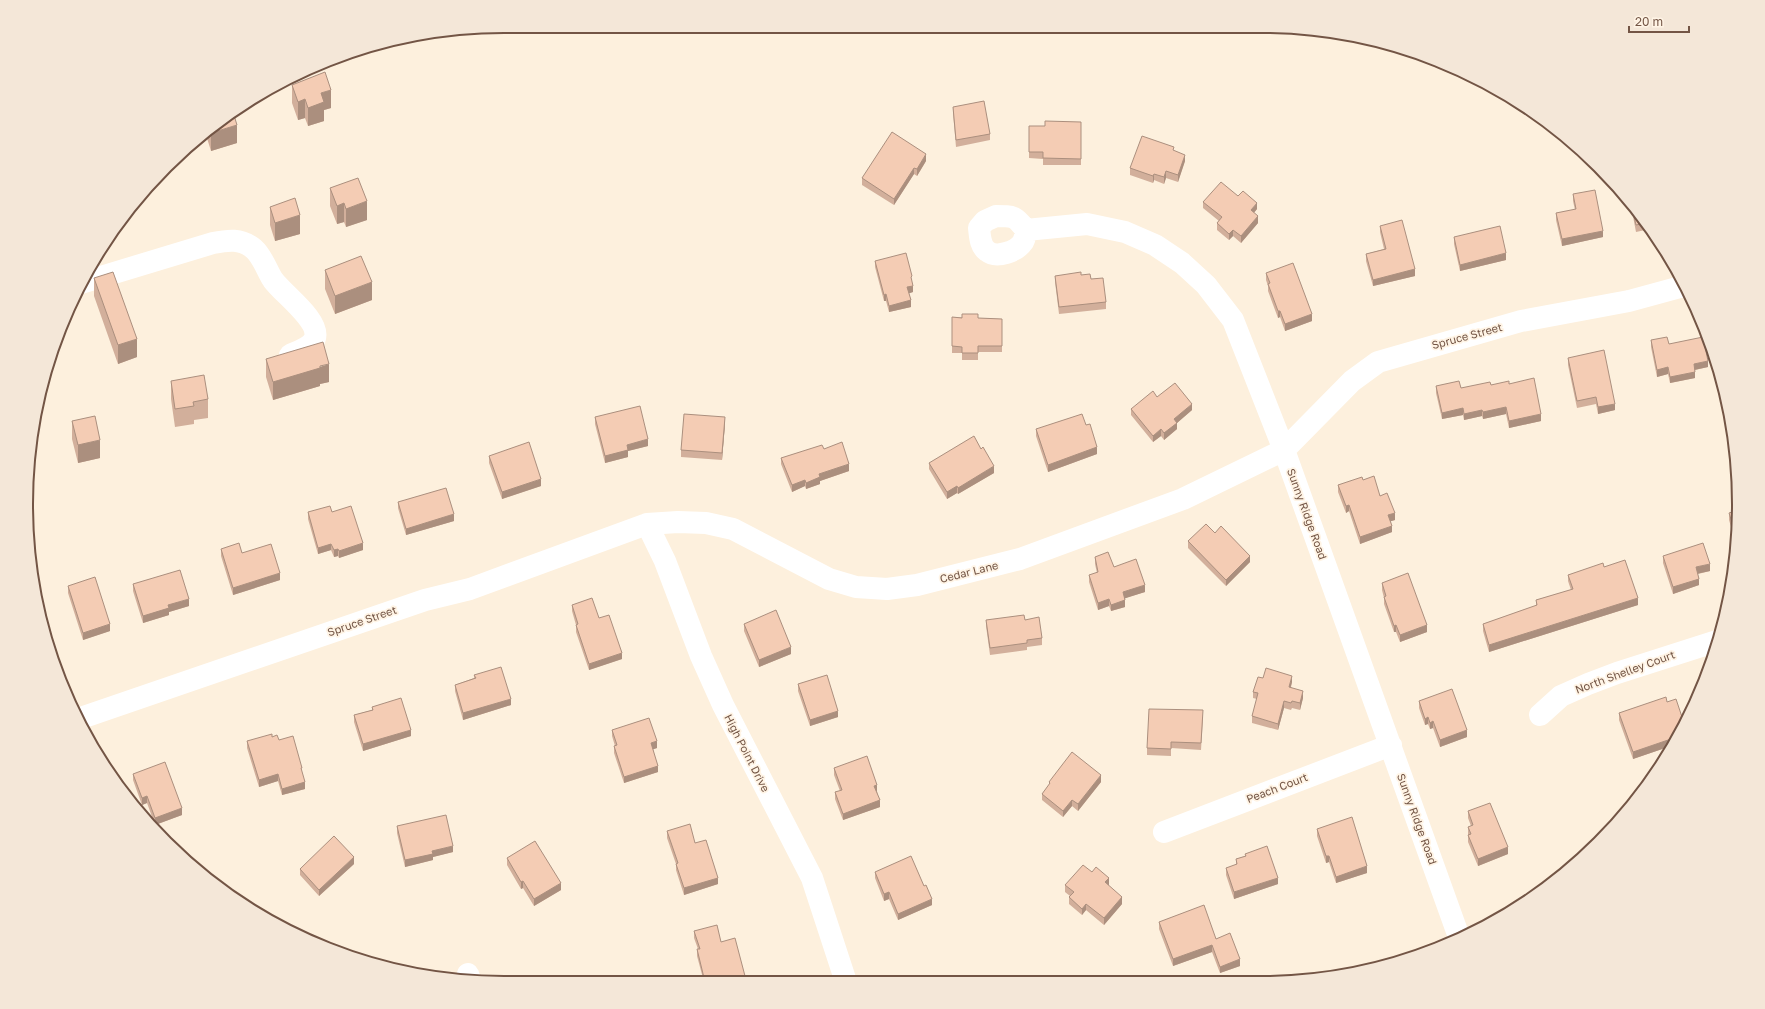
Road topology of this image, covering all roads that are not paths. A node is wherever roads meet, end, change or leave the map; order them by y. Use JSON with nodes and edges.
{"nodes":[{"id":1,"x":1026,"y":230,"type":"dead end"},
{"id":2,"x":90,"y":280,"type":"edge"},
{"id":3,"x":1679,"y":287,"type":"edge"},
{"id":4,"x":290,"y":355,"type":"edge"},
{"id":5,"x":1284,"y":450,"type":"junction"},
{"id":6,"x":646,"y":524,"type":"junction"},
{"id":7,"x":1711,"y":643,"type":"edge"},
{"id":8,"x":1540,"y":714,"type":"dead end"},
{"id":9,"x":84,"y":717,"type":"edge"},
{"id":10,"x":1391,"y":745,"type":"junction"},
{"id":11,"x":1164,"y":832,"type":"dead end"},
{"id":12,"x":1457,"y":932,"type":"edge"},
{"id":13,"x":844,"y":976,"type":"edge"}],
"edges":[{"from":1,"to":5,"type":"street","name":"Sunny Ridge Road"},
{"from":2,"to":4,"type":"street"},
{"from":3,"to":5,"type":"street","name":"Spruce Street"},
{"from":5,"to":6,"type":"street","name":"Cedar Lane"},
{"from":5,"to":10,"type":"street","name":"Sunny Ridge Road"},
{"from":6,"to":9,"type":"street","name":"Spruce Street"},
{"from":6,"to":13,"type":"street","name":"High Point Drive"},
{"from":7,"to":8,"type":"street","name":"North Shelley Court"},
{"from":10,"to":11,"type":"street","name":"Peach Court"},
{"from":10,"to":12,"type":"street","name":"Sunny Ridge Road"}]}
